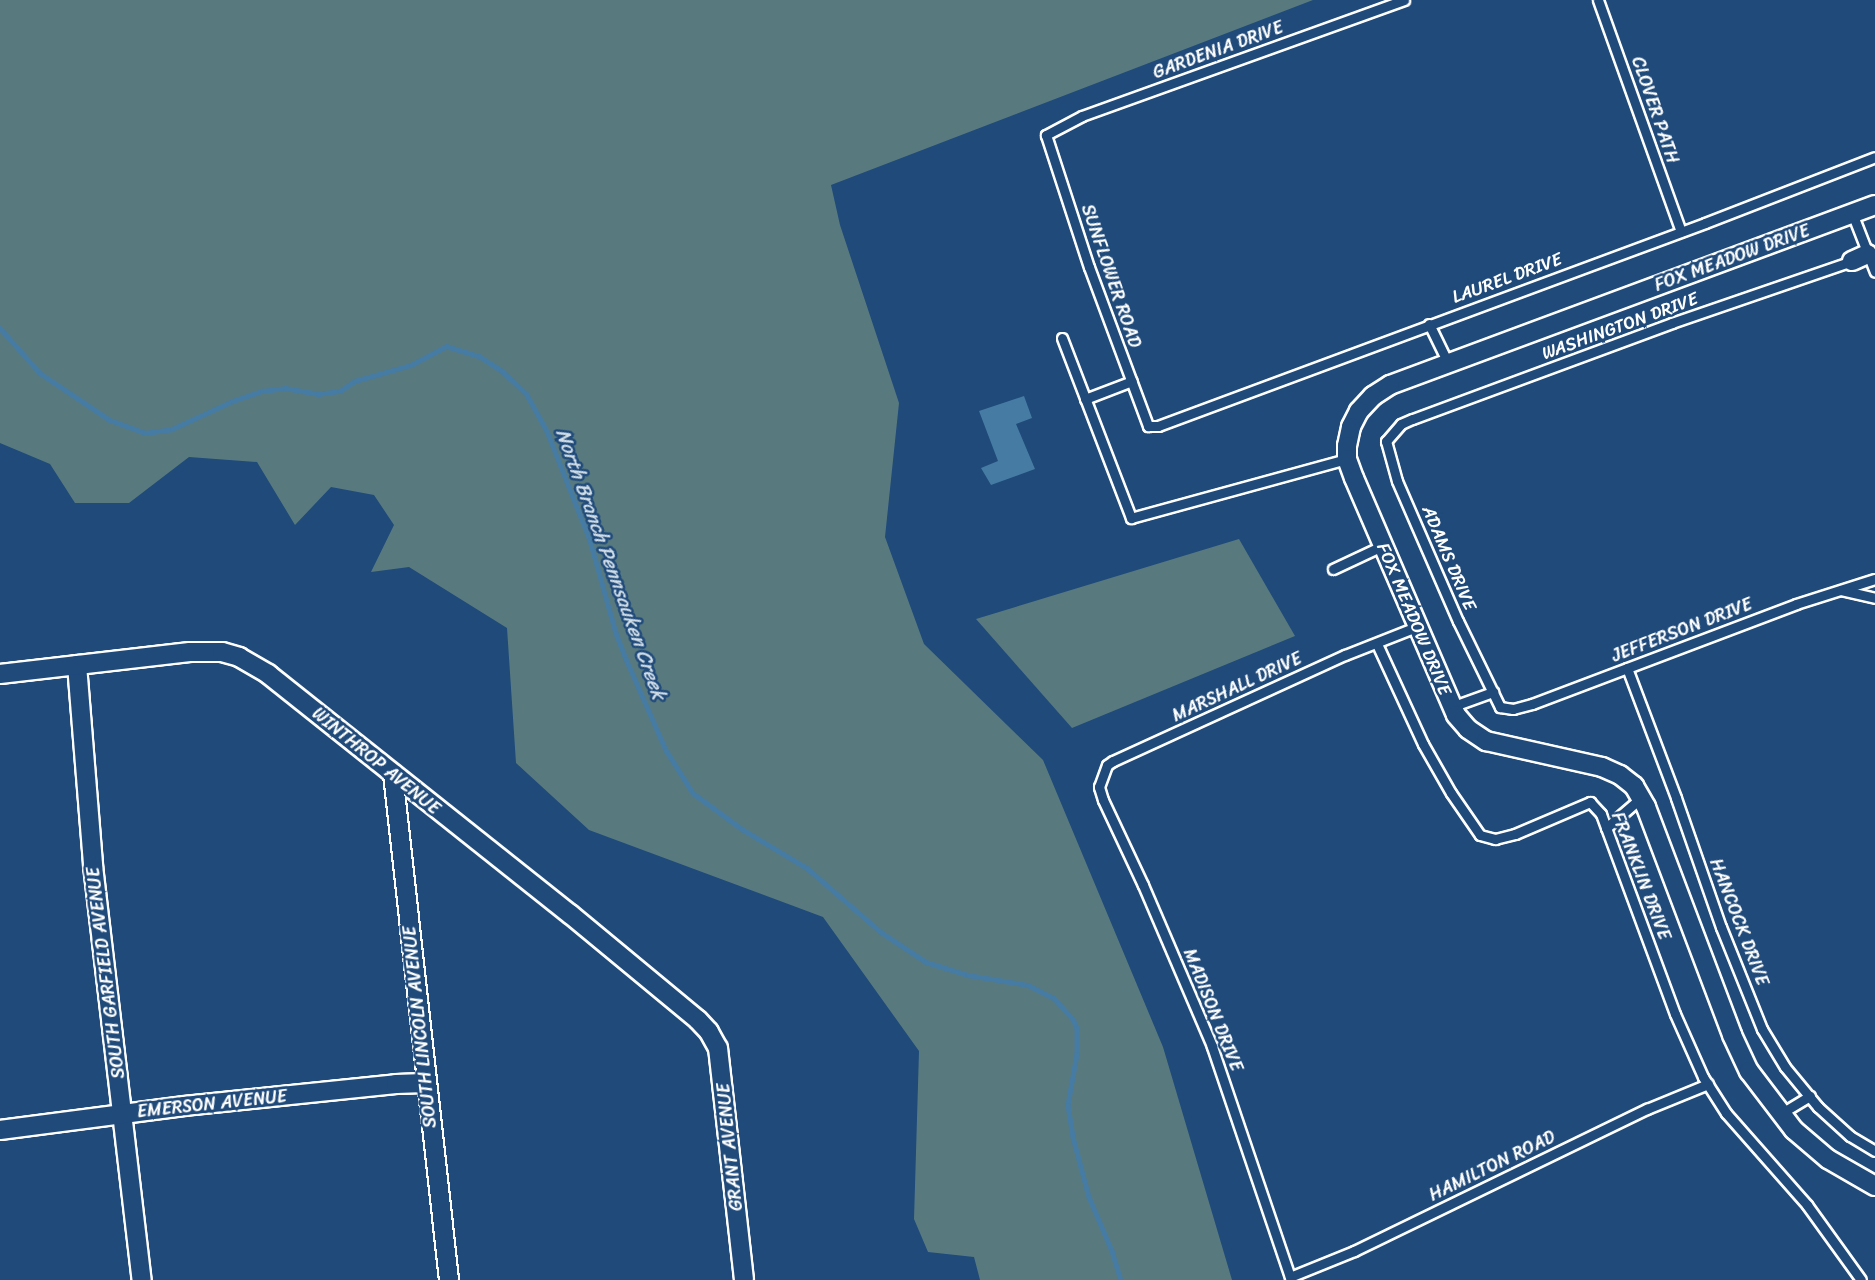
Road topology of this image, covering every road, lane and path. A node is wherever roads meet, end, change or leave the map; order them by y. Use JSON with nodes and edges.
{"nodes":[{"id":1,"x":1404,"y":0,"type":"edge"},
{"id":2,"x":1598,"y":0,"type":"edge"},
{"id":3,"x":1046,"y":135,"type":"joint"},
{"id":4,"x":1875,"y":157,"type":"edge"},
{"id":5,"x":1875,"y":205,"type":"edge"},
{"id":6,"x":1852,"y":213,"type":"junction"},
{"id":7,"x":1681,"y":232,"type":"junction"},
{"id":8,"x":1860,"y":257,"type":"junction"},
{"id":9,"x":1875,"y":272,"type":"edge"},
{"id":10,"x":1429,"y":324,"type":"junction"},
{"id":11,"x":1062,"y":338,"type":"dead end"},
{"id":12,"x":1448,"y":363,"type":"junction"},
{"id":13,"x":1132,"y":381,"type":"junction"},
{"id":14,"x":1085,"y":399,"type":"junction"},
{"id":15,"x":1401,"y":423,"type":"joint"},
{"id":16,"x":1148,"y":426,"type":"joint"},
{"id":17,"x":1347,"y":459,"type":"junction"},
{"id":18,"x":1382,"y":546,"type":"junction"},
{"id":19,"x":1333,"y":569,"type":"dead end"},
{"id":20,"x":1875,"y":579,"type":"edge"},
{"id":21,"x":1841,"y":590,"type":"junction"},
{"id":22,"x":1875,"y":598,"type":"edge"},
{"id":23,"x":1416,"y":627,"type":"junction"},
{"id":24,"x":1377,"y":644,"type":"junction"},
{"id":25,"x":77,"y":665,"type":"junction"},
{"id":26,"x":1627,"y":668,"type":"junction"},
{"id":27,"x":0,"y":674,"type":"edge"},
{"id":28,"x":1492,"y":692,"type":"junction"},
{"id":29,"x":1451,"y":707,"type":"junction"},
{"id":30,"x":1500,"y":707,"type":"joint"},
{"id":31,"x":1113,"y":761,"type":"joint"},
{"id":32,"x":393,"y":774,"type":"junction"},
{"id":33,"x":1642,"y":798,"type":"junction"},
{"id":34,"x":1606,"y":828,"type":"junction"},
{"id":35,"x":698,"y":1020,"type":"joint"},
{"id":36,"x":425,"y":1083,"type":"junction"},
{"id":37,"x":1708,"y":1084,"type":"junction"},
{"id":38,"x":1810,"y":1096,"type":"junction"},
{"id":39,"x":1780,"y":1114,"type":"junction"},
{"id":40,"x":122,"y":1115,"type":"junction"},
{"id":41,"x":0,"y":1130,"type":"edge"},
{"id":42,"x":1875,"y":1151,"type":"edge"},
{"id":43,"x":1875,"y":1186,"type":"edge"},
{"id":44,"x":1290,"y":1278,"type":"edge"},
{"id":45,"x":142,"y":1280,"type":"edge"},
{"id":46,"x":449,"y":1280,"type":"edge"},
{"id":47,"x":744,"y":1280,"type":"edge"},
{"id":48,"x":1861,"y":1280,"type":"edge"}],
"edges":[{"from":1,"to":3,"type":"lane","name":"GARDENIA DRIVE"},
{"from":2,"to":7,"type":"lane","name":"CLOVER PATH"},
{"from":3,"to":13,"type":"lane","name":"SUNFLOWER ROAD"},
{"from":4,"to":7,"type":"lane","name":"LAUREL DRIVE"},
{"from":5,"to":6,"type":"street","name":"FOX MEADOW DRIVE"},
{"from":6,"to":8,"type":"lane"},
{"from":6,"to":12,"type":"street","name":"FOX MEADOW DRIVE"},
{"from":7,"to":10,"type":"lane","name":"LAUREL DRIVE"},
{"from":8,"to":9,"type":"lane"},
{"from":8,"to":15,"type":"lane","name":"WASHINGTON DRIVE"},
{"from":10,"to":12,"type":"lane"},
{"from":10,"to":16,"type":"lane","name":"LAUREL DRIVE"},
{"from":11,"to":14,"type":"lane"},
{"from":12,"to":17,"type":"street","name":"FOX MEADOW DRIVE"},
{"from":13,"to":14,"type":"lane"},
{"from":13,"to":16,"type":"lane","name":"SUNFLOWER ROAD"},
{"from":14,"to":17,"type":"lane"},
{"from":15,"to":28,"type":"lane","name":"ADAMS DRIVE"},
{"from":17,"to":18,"type":"street","name":"FOX MEADOW DRIVE"},
{"from":18,"to":19,"type":"lane"},
{"from":18,"to":23,"type":"street","name":"FOX MEADOW DRIVE"},
{"from":20,"to":21,"type":"lane","name":"JEFFERSON DRIVE"},
{"from":21,"to":22,"type":"lane"},
{"from":21,"to":26,"type":"lane","name":"JEFFERSON DRIVE"},
{"from":23,"to":24,"type":"lane"},
{"from":23,"to":29,"type":"street","name":"FOX MEADOW DRIVE"},
{"from":24,"to":31,"type":"lane","name":"MARSHALL DRIVE"},
{"from":24,"to":34,"type":"lane","name":"FRANKLIN DRIVE"},
{"from":25,"to":27,"type":"street","name":"WINTHROP AVENUE"},
{"from":25,"to":32,"type":"street","name":"WINTHROP AVENUE"},
{"from":25,"to":40,"type":"street","name":"SOUTH GARFIELD AVENUE"},
{"from":26,"to":30,"type":"lane","name":"JEFFERSON DRIVE"},
{"from":26,"to":38,"type":"lane","name":"HANCOCK DRIVE"},
{"from":28,"to":29,"type":"lane"},
{"from":28,"to":30,"type":"lane","name":"ADAMS DRIVE"},
{"from":29,"to":33,"type":"street","name":"FOX MEADOW DRIVE"},
{"from":31,"to":44,"type":"lane","name":"MADISON DRIVE"},
{"from":32,"to":35,"type":"street","name":"WINTHROP AVENUE"},
{"from":32,"to":36,"type":"street","name":"SOUTH LINCOLN AVENUE"},
{"from":33,"to":34,"type":"lane"},
{"from":33,"to":39,"type":"street","name":"FOX MEADOW DRIVE"},
{"from":34,"to":37,"type":"lane","name":"FRANKLIN DRIVE"},
{"from":35,"to":47,"type":"street","name":"GRANT AVENUE"},
{"from":36,"to":40,"type":"street","name":"EMERSON AVENUE"},
{"from":36,"to":46,"type":"street","name":"SOUTH LINCOLN AVENUE"},
{"from":37,"to":44,"type":"lane","name":"HAMILTON ROAD"},
{"from":37,"to":48,"type":"lane","name":"FRANKLIN DRIVE"},
{"from":38,"to":39,"type":"lane"},
{"from":38,"to":42,"type":"lane","name":"HANCOCK DRIVE"},
{"from":39,"to":43,"type":"street","name":"FOX MEADOW DRIVE"},
{"from":40,"to":41,"type":"street","name":"EMERSON AVENUE"},
{"from":40,"to":45,"type":"street","name":"SOUTH GARFIELD AVENUE"}]}
